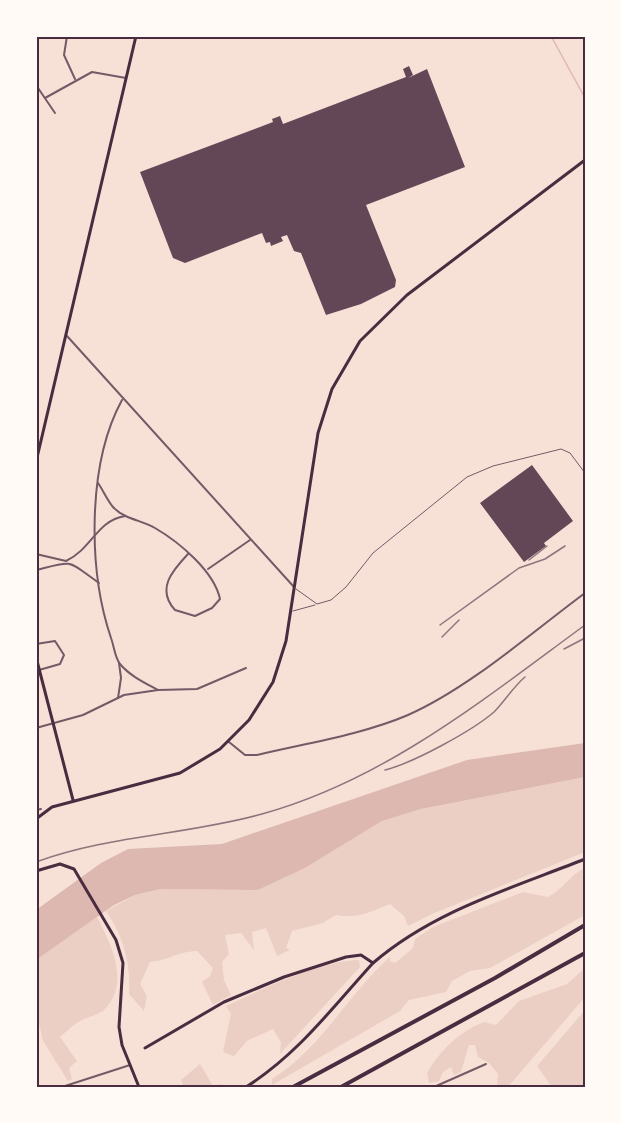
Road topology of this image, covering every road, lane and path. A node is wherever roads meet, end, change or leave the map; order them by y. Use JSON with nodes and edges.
{"nodes":[{"id":1,"x":67,"y":36,"type":"edge"},
{"id":2,"x":136,"y":36,"type":"edge"},
{"id":3,"x":126,"y":78,"type":"junction"},
{"id":4,"x":75,"y":79,"type":"junction"},
{"id":5,"x":36,"y":85,"type":"edge"},
{"id":6,"x":45,"y":98,"type":"junction"},
{"id":7,"x":55,"y":113,"type":"dead end"},
{"id":8,"x":585,"y":160,"type":"edge"},
{"id":9,"x":67,"y":336,"type":"junction"},
{"id":10,"x":122,"y":400,"type":"junction"},
{"id":11,"x":36,"y":462,"type":"edge"},
{"id":12,"x":585,"y":473,"type":"edge"},
{"id":13,"x":98,"y":483,"type":"junction"},
{"id":14,"x":125,"y":516,"type":"junction"},
{"id":15,"x":95,"y":534,"type":"junction"},
{"id":16,"x":250,"y":540,"type":"junction"},
{"id":17,"x":36,"y":554,"type":"edge"},
{"id":18,"x":188,"y":554,"type":"junction"},
{"id":19,"x":66,"y":561,"type":"junction"},
{"id":20,"x":36,"y":570,"type":"edge"},
{"id":21,"x":207,"y":570,"type":"junction"},
{"id":22,"x":99,"y":583,"type":"junction"},
{"id":23,"x":294,"y":587,"type":"junction"},
{"id":24,"x":585,"y":593,"type":"edge"},
{"id":25,"x":317,"y":604,"type":"junction"},
{"id":26,"x":290,"y":613,"type":"junction"},
{"id":27,"x":36,"y":644,"type":"edge"},
{"id":28,"x":36,"y":658,"type":"edge"},
{"id":29,"x":119,"y":663,"type":"junction"},
{"id":30,"x":246,"y":668,"type":"dead end"},
{"id":31,"x":39,"y":670,"type":"junction"},
{"id":32,"x":158,"y":690,"type":"junction"},
{"id":33,"x":118,"y":698,"type":"junction"},
{"id":34,"x":53,"y":724,"type":"junction"},
{"id":35,"x":36,"y":728,"type":"edge"},
{"id":36,"x":229,"y":742,"type":"junction"},
{"id":37,"x":73,"y":801,"type":"junction"},
{"id":38,"x":41,"y":809,"type":"dead end"},
{"id":39,"x":36,"y":810,"type":"edge"},
{"id":40,"x":36,"y":819,"type":"edge"},
{"id":41,"x":585,"y":859,"type":"edge"},
{"id":42,"x":36,"y":871,"type":"edge"},
{"id":43,"x":585,"y":925,"type":"edge"},
{"id":44,"x":585,"y":953,"type":"edge"},
{"id":45,"x":373,"y":963,"type":"junction"},
{"id":46,"x":146,"y":1048,"type":"dead end"},
{"id":47,"x":486,"y":1064,"type":"dead end"},
{"id":48,"x":130,"y":1065,"type":"junction"},
{"id":49,"x":62,"y":1087,"type":"edge"},
{"id":50,"x":139,"y":1087,"type":"edge"},
{"id":51,"x":246,"y":1087,"type":"edge"},
{"id":52,"x":292,"y":1087,"type":"edge"},
{"id":53,"x":341,"y":1087,"type":"edge"},
{"id":54,"x":434,"y":1087,"type":"edge"}],
"edges":[{"from":1,"to":4,"type":"street"},
{"from":2,"to":3,"type":"main road"},
{"from":3,"to":4,"type":"street"},
{"from":3,"to":9,"type":"main road"},
{"from":4,"to":6,"type":"street"},
{"from":5,"to":6,"type":"street"},
{"from":6,"to":7,"type":"street"},
{"from":8,"to":23,"type":"main road"},
{"from":9,"to":10,"type":"street"},
{"from":9,"to":11,"type":"main road"},
{"from":10,"to":13,"type":"street"},
{"from":10,"to":16,"type":"street"},
{"from":12,"to":25,"type":"lane"},
{"from":13,"to":14,"type":"street"},
{"from":13,"to":15,"type":"street"},
{"from":14,"to":15,"type":"street"},
{"from":14,"to":18,"type":"street"},
{"from":15,"to":19,"type":"street"},
{"from":15,"to":22,"type":"street"},
{"from":16,"to":21,"type":"street"},
{"from":16,"to":23,"type":"street"},
{"from":17,"to":19,"type":"street"},
{"from":18,"to":21,"type":"street"},
{"from":18,"to":21,"type":"street"},
{"from":19,"to":20,"type":"street"},
{"from":19,"to":22,"type":"street"},
{"from":22,"to":29,"type":"street"},
{"from":23,"to":25,"type":"lane"},
{"from":23,"to":26,"type":"main road"},
{"from":24,"to":36,"type":"street"},
{"from":25,"to":26,"type":"lane"},
{"from":26,"to":36,"type":"main road"},
{"from":27,"to":31,"type":"street"},
{"from":28,"to":31,"type":"main road"},
{"from":29,"to":32,"type":"street"},
{"from":29,"to":33,"type":"street"},
{"from":30,"to":32,"type":"street"},
{"from":31,"to":34,"type":"main road"},
{"from":32,"to":33,"type":"street"},
{"from":33,"to":34,"type":"street"},
{"from":34,"to":35,"type":"street"},
{"from":34,"to":37,"type":"main road"},
{"from":36,"to":37,"type":"main road"},
{"from":37,"to":40,"type":"main road"},
{"from":38,"to":39,"type":"street"},
{"from":41,"to":45,"type":"main road"},
{"from":42,"to":48,"type":"main road"},
{"from":43,"to":52,"type":"highway"},
{"from":44,"to":53,"type":"highway"},
{"from":45,"to":46,"type":"main road"},
{"from":45,"to":51,"type":"main road"},
{"from":47,"to":54,"type":"street"},
{"from":48,"to":49,"type":"street"},
{"from":48,"to":50,"type":"main road"}]}
